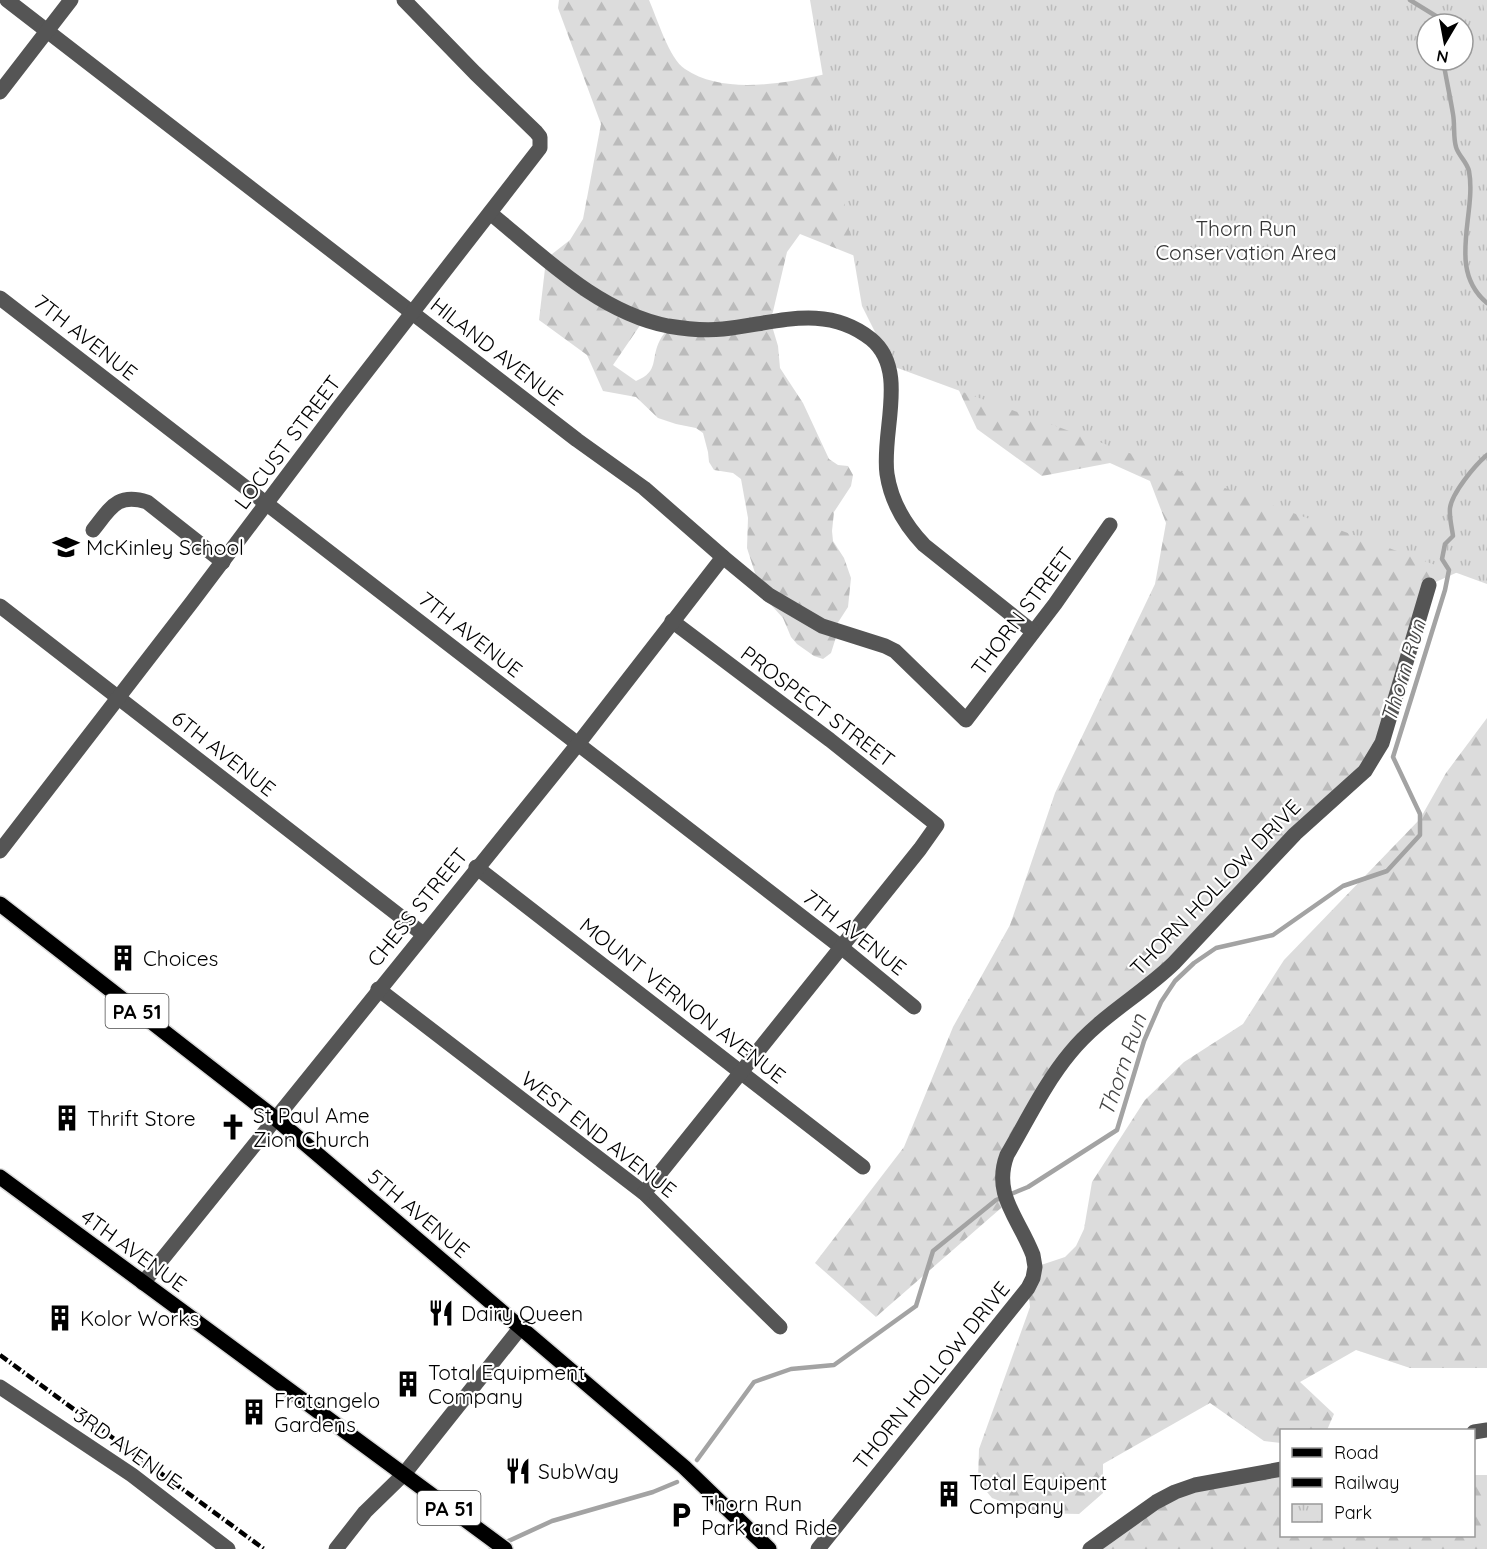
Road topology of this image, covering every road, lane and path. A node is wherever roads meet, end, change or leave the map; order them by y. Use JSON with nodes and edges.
{"nodes":[{"id":1,"x":7,"y":0,"type":"edge"},
{"id":2,"x":71,"y":0,"type":"edge"},
{"id":3,"x":404,"y":0,"type":"edge"},
{"id":4,"x":47,"y":31,"type":"junction"},
{"id":5,"x":0,"y":92,"type":"edge"},
{"id":6,"x":490,"y":213,"type":"junction"},
{"id":7,"x":0,"y":298,"type":"edge"},
{"id":8,"x":413,"y":312,"type":"junction"},
{"id":9,"x":267,"y":503,"type":"junction"},
{"id":10,"x":1110,"y":525,"type":"dead end"},
{"id":11,"x":93,"y":530,"type":"dead end"},
{"id":12,"x":723,"y":557,"type":"junction"},
{"id":13,"x":223,"y":562,"type":"junction"},
{"id":14,"x":1429,"y":585,"type":"dead end"},
{"id":15,"x":0,"y":606,"type":"edge"},
{"id":16,"x":672,"y":621,"type":"junction"},
{"id":17,"x":1032,"y":631,"type":"junction"},
{"id":18,"x":119,"y":697,"type":"junction"},
{"id":19,"x":966,"y":720,"type":"joint"},
{"id":20,"x":578,"y":744,"type":"junction"},
{"id":21,"x":0,"y":851,"type":"edge"},
{"id":22,"x":476,"y":867,"type":"junction"},
{"id":23,"x":0,"y":904,"type":"edge"},
{"id":24,"x":423,"y":934,"type":"junction"},
{"id":25,"x":842,"y":947,"type":"junction"},
{"id":26,"x":378,"y":989,"type":"junction"},
{"id":27,"x":914,"y":1007,"type":"dead end"},
{"id":28,"x":741,"y":1072,"type":"junction"},
{"id":29,"x":275,"y":1118,"type":"junction"},
{"id":30,"x":863,"y":1167,"type":"dead end"},
{"id":31,"x":0,"y":1177,"type":"edge"},
{"id":32,"x":644,"y":1193,"type":"junction"},
{"id":33,"x":143,"y":1283,"type":"junction"},
{"id":34,"x":521,"y":1327,"type":"junction"},
{"id":35,"x":780,"y":1327,"type":"dead end"},
{"id":36,"x":0,"y":1387,"type":"edge"},
{"id":37,"x":1280,"y":1469,"type":"edge"},
{"id":38,"x":404,"y":1474,"type":"junction"},
{"id":39,"x":500,"y":1545,"type":"edge"},
{"id":40,"x":228,"y":1549,"type":"edge"},
{"id":41,"x":336,"y":1549,"type":"edge"},
{"id":42,"x":770,"y":1549,"type":"edge"},
{"id":43,"x":818,"y":1549,"type":"edge"},
{"id":44,"x":1090,"y":1549,"type":"edge"}],
"edges":[{"from":1,"to":4,"type":"street","name":"HILAND AVENUE"},
{"from":2,"to":4,"type":"street"},
{"from":3,"to":6,"type":"street","name":"LOCUST STREET"},
{"from":4,"to":5,"type":"street"},
{"from":4,"to":8,"type":"street","name":"HILAND AVENUE"},
{"from":6,"to":8,"type":"street","name":"LOCUST STREET"},
{"from":6,"to":17,"type":"street"},
{"from":7,"to":9,"type":"street","name":"7TH AVENUE"},
{"from":8,"to":9,"type":"street","name":"LOCUST STREET"},
{"from":8,"to":12,"type":"street","name":"HILAND AVENUE"},
{"from":9,"to":13,"type":"street","name":"LOCUST STREET"},
{"from":9,"to":20,"type":"street","name":"7TH AVENUE"},
{"from":10,"to":17,"type":"street","name":"THORN STREET"},
{"from":11,"to":13,"type":"street"},
{"from":12,"to":16,"type":"street","name":"CHESS STREET"},
{"from":12,"to":19,"type":"street","name":"HILAND AVENUE"},
{"from":13,"to":18,"type":"street","name":"LOCUST STREET"},
{"from":14,"to":43,"type":"street","name":"THORN HOLLOW DRIVE"},
{"from":15,"to":18,"type":"street","name":"6TH AVENUE"},
{"from":16,"to":20,"type":"street","name":"CHESS STREET"},
{"from":16,"to":25,"type":"street","name":"PROSPECT STREET"},
{"from":17,"to":19,"type":"street","name":"THORN STREET"},
{"from":18,"to":21,"type":"street","name":"LOCUST STREET"},
{"from":18,"to":24,"type":"street","name":"6TH AVENUE"},
{"from":20,"to":22,"type":"street","name":"CHESS STREET"},
{"from":20,"to":25,"type":"street","name":"7TH AVENUE"},
{"from":22,"to":24,"type":"street","name":"CHESS STREET"},
{"from":22,"to":28,"type":"street","name":"MOUNT VERNON AVENUE"},
{"from":23,"to":29,"type":"main road","name":"5TH AVENUE","number":"PA 51"},
{"from":24,"to":26,"type":"street","name":"CHESS STREET"},
{"from":25,"to":27,"type":"street","name":"7TH AVENUE"},
{"from":25,"to":28,"type":"street"},
{"from":26,"to":29,"type":"street","name":"CHESS STREET"},
{"from":26,"to":32,"type":"street","name":"WEST END AVENUE"},
{"from":28,"to":30,"type":"street","name":"MOUNT VERNON AVENUE"},
{"from":28,"to":32,"type":"street"},
{"from":29,"to":33,"type":"street","name":"CHESS STREET"},
{"from":29,"to":34,"type":"main road","name":"5TH AVENUE","number":"PA 51"},
{"from":31,"to":33,"type":"main road","name":"4TH AVENUE","number":"PA 51"},
{"from":32,"to":35,"type":"street","name":"WEST END AVENUE"},
{"from":33,"to":38,"type":"main road","name":"4TH AVENUE","number":"PA 51"},
{"from":34,"to":38,"type":"street"},
{"from":34,"to":42,"type":"main road","name":"5TH AVENUE","number":"PA 51"},
{"from":36,"to":40,"type":"street","name":"3RD AVENUE"},
{"from":37,"to":44,"type":"street"},
{"from":38,"to":39,"type":"main road","name":"4TH AVENUE","number":"PA 51"},
{"from":38,"to":41,"type":"street"}]}
